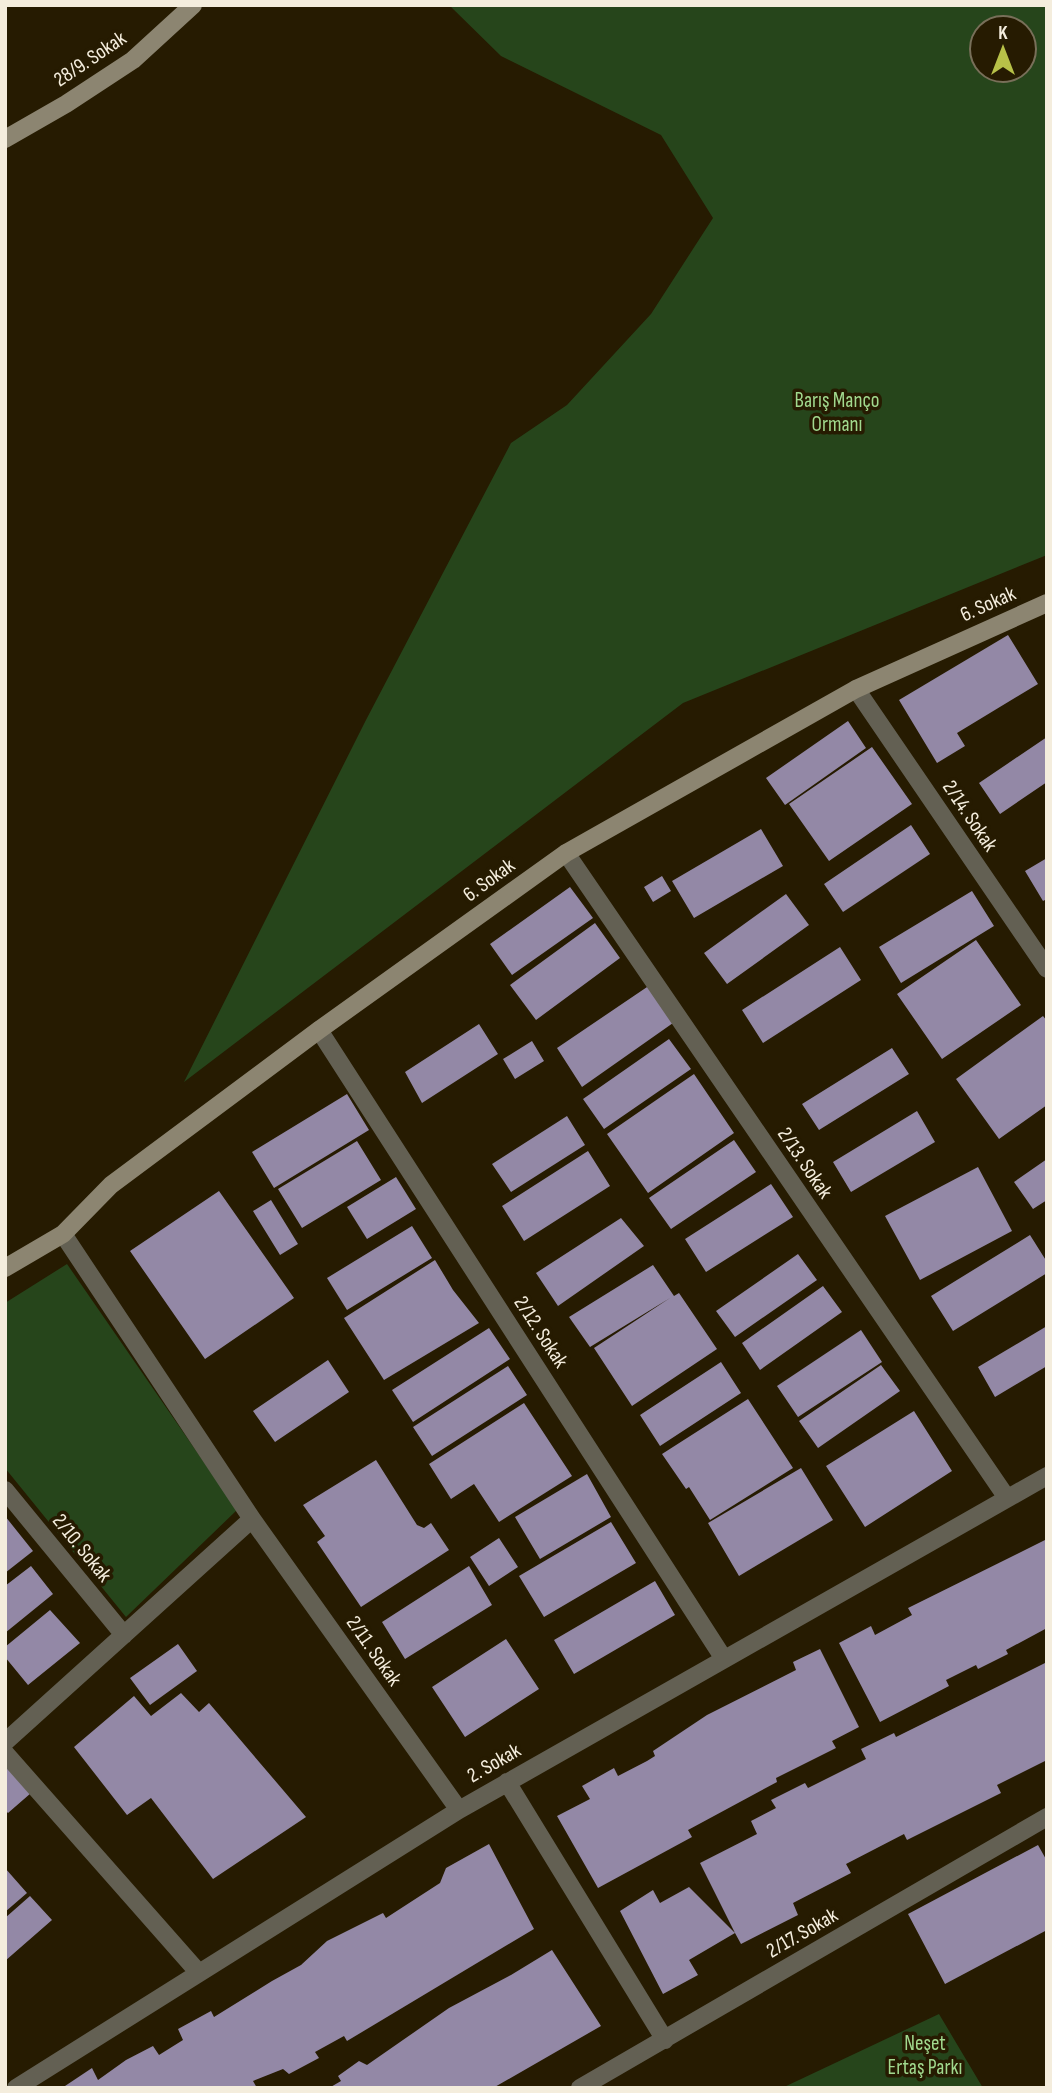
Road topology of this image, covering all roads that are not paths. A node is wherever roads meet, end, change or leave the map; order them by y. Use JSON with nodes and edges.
{"nodes":[{"id":1,"x":193,"y":5,"type":"edge"},
{"id":2,"x":5,"y":139,"type":"edge"},
{"id":3,"x":1047,"y":603,"type":"edge"},
{"id":4,"x":856,"y":689,"type":"junction"},
{"id":5,"x":566,"y":853,"type":"junction"},
{"id":6,"x":1047,"y":969,"type":"edge"},
{"id":7,"x":319,"y":1030,"type":"junction"},
{"id":8,"x":64,"y":1234,"type":"junction"},
{"id":9,"x":5,"y":1268,"type":"edge"},
{"id":10,"x":1047,"y":1476,"type":"edge"},
{"id":11,"x":5,"y":1490,"type":"edge"},
{"id":12,"x":1007,"y":1498,"type":"junction"},
{"id":13,"x":253,"y":1519,"type":"junction"},
{"id":14,"x":124,"y":1635,"type":"junction"},
{"id":15,"x":724,"y":1659,"type":"junction"},
{"id":16,"x":5,"y":1742,"type":"edge"},
{"id":17,"x":5,"y":1753,"type":"edge"},
{"id":18,"x":507,"y":1782,"type":"junction"},
{"id":19,"x":458,"y":1810,"type":"junction"},
{"id":20,"x":1047,"y":1816,"type":"edge"},
{"id":21,"x":199,"y":1973,"type":"junction"},
{"id":22,"x":665,"y":2040,"type":"junction"},
{"id":23,"x":40,"y":2082,"type":"edge"},
{"id":24,"x":16,"y":2088,"type":"edge"},
{"id":25,"x":580,"y":2088,"type":"edge"}],
"edges":[{"from":1,"to":2,"type":"main road","name":"28/9. Sokak"},
{"from":3,"to":4,"type":"main road","name":"6. Sokak"},
{"from":4,"to":5,"type":"main road","name":"6. Sokak"},
{"from":4,"to":6,"type":"street","name":"2/14. Sokak"},
{"from":5,"to":7,"type":"main road","name":"6. Sokak"},
{"from":5,"to":12,"type":"street","name":"2/13. Sokak"},
{"from":7,"to":8,"type":"main road","name":"6. Sokak"},
{"from":7,"to":15,"type":"street","name":"2/12. Sokak"},
{"from":8,"to":9,"type":"main road","name":"6. Sokak"},
{"from":8,"to":13,"type":"street","name":"2/11. Sokak"},
{"from":10,"to":12,"type":"street","name":"2. Sokak"},
{"from":11,"to":14,"type":"street","name":"2/10. Sokak"},
{"from":12,"to":15,"type":"street","name":"2. Sokak"},
{"from":13,"to":14,"type":"street"},
{"from":13,"to":19,"type":"street","name":"2/11. Sokak"},
{"from":14,"to":16,"type":"street"},
{"from":15,"to":18,"type":"street","name":"2. Sokak"},
{"from":17,"to":21,"type":"street"},
{"from":18,"to":19,"type":"street","name":"2. Sokak"},
{"from":18,"to":22,"type":"street"},
{"from":19,"to":21,"type":"street","name":"2. Sokak"},
{"from":20,"to":22,"type":"street","name":"2/17. Sokak"},
{"from":21,"to":23,"type":"street","name":"2. Sokak"},
{"from":22,"to":25,"type":"street","name":"2/17. Sokak"},
{"from":23,"to":24,"type":"street","name":"2. Sokak"}]}
